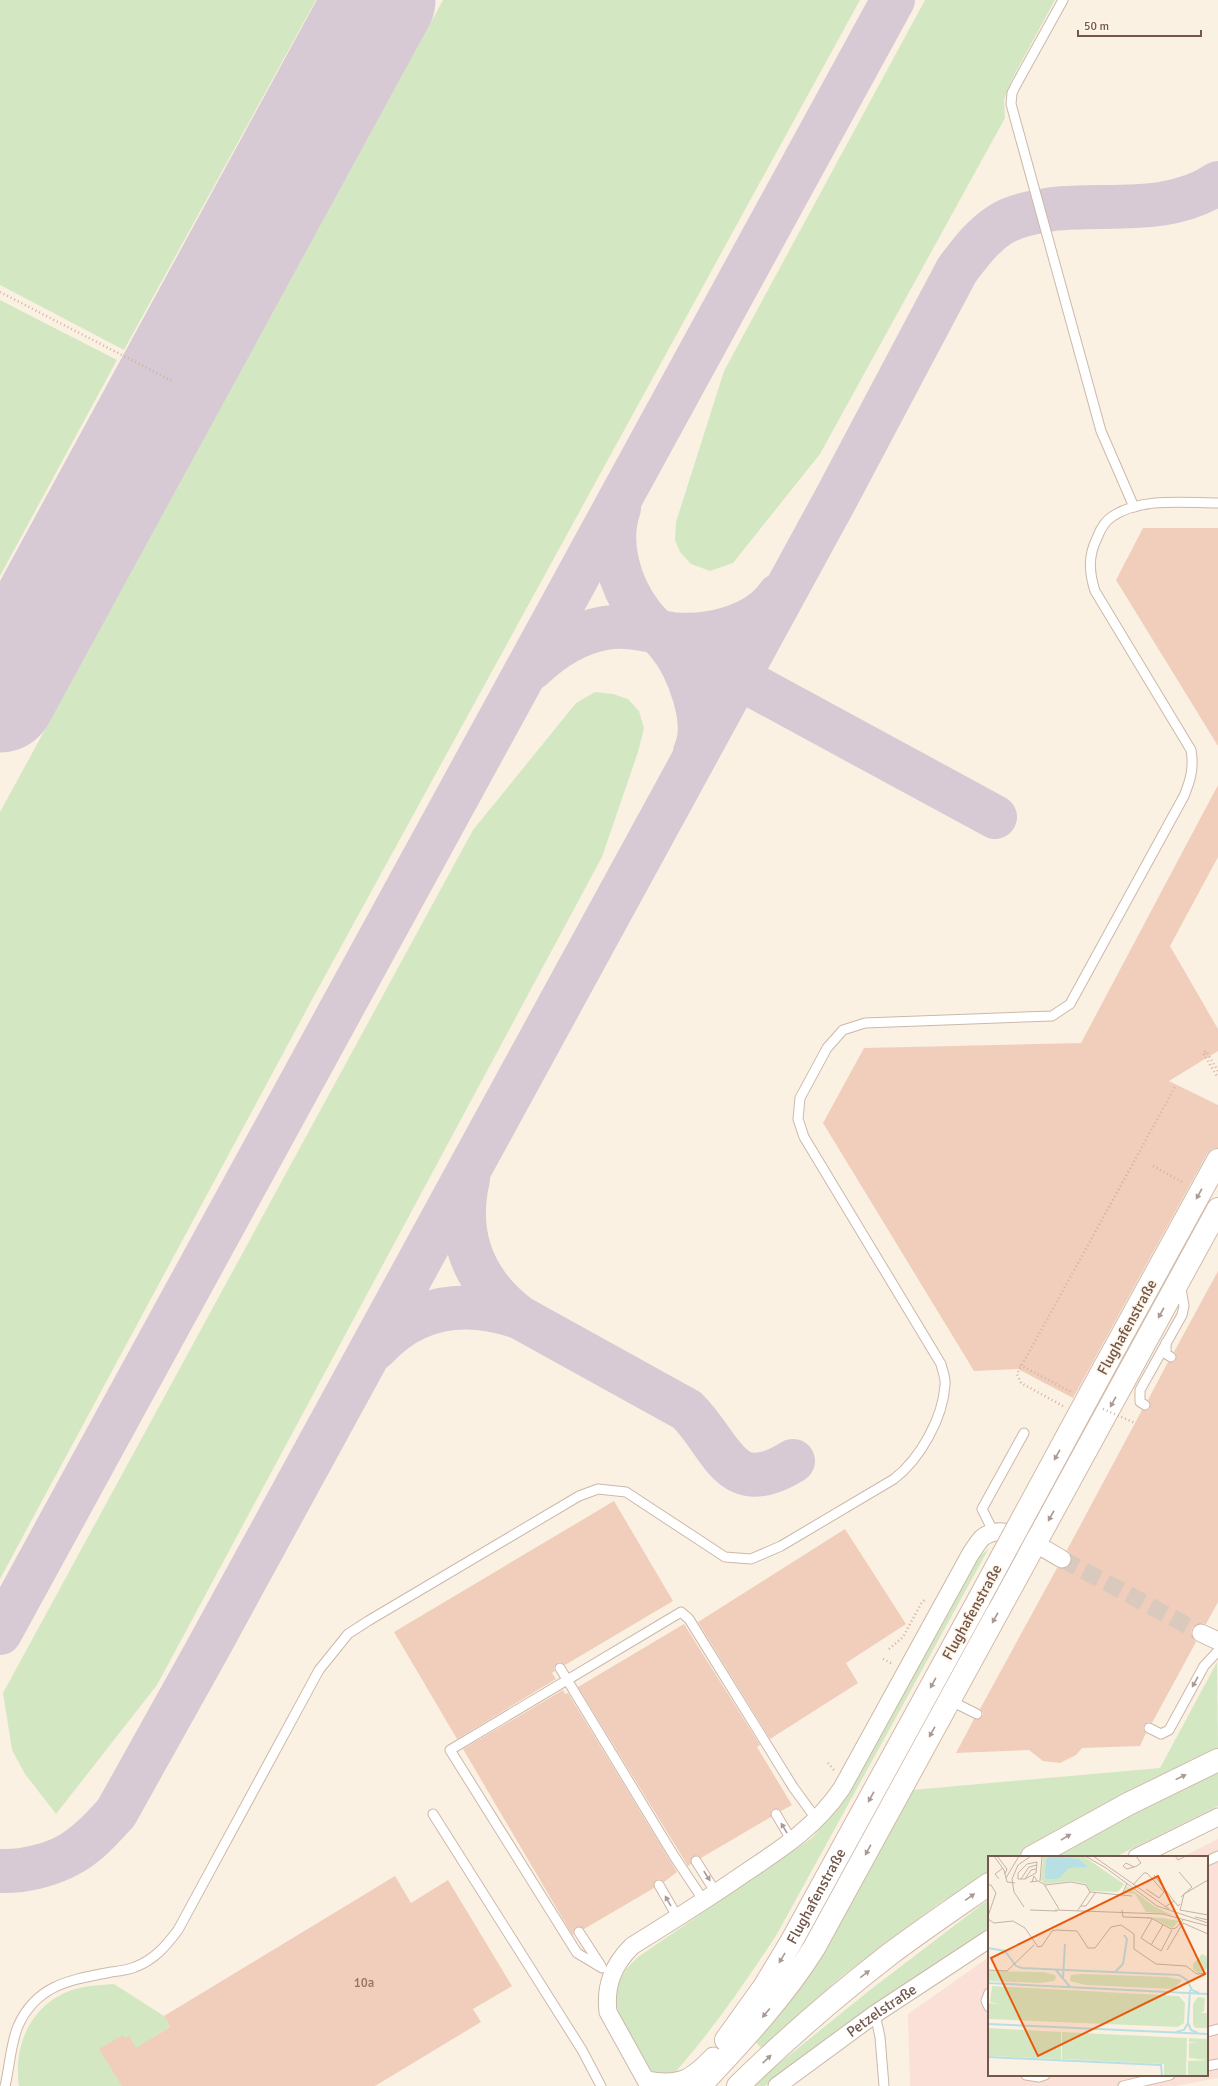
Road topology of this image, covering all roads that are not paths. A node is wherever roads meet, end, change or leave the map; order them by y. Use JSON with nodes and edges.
{"nodes":[{"id":1,"x":1063,"y":0,"type":"edge"},
{"id":2,"x":1218,"y":503,"type":"edge"},
{"id":3,"x":1134,"y":507,"type":"junction"},
{"id":4,"x":1218,"y":1160,"type":"edge"},
{"id":5,"x":1218,"y":1210,"type":"edge"},
{"id":6,"x":1179,"y":1280,"type":"junction"},
{"id":7,"x":1166,"y":1343,"type":"junction"},
{"id":8,"x":1172,"y":1357,"type":"dead end"},
{"id":9,"x":1146,"y":1405,"type":"dead end"},
{"id":10,"x":1024,"y":1433,"type":"dead end"},
{"id":11,"x":994,"y":1533,"type":"junction"},
{"id":12,"x":1035,"y":1545,"type":"junction"},
{"id":13,"x":1062,"y":1559,"type":"tunnel mouth"},
{"id":14,"x":1201,"y":1633,"type":"tunnel mouth"},
{"id":15,"x":1218,"y":1641,"type":"edge"},
{"id":16,"x":1218,"y":1651,"type":"edge"},
{"id":17,"x":560,"y":1668,"type":"dead end"},
{"id":18,"x":567,"y":1680,"type":"junction"},
{"id":19,"x":949,"y":1700,"type":"junction"},
{"id":20,"x":977,"y":1714,"type":"dead end"},
{"id":21,"x":1149,"y":1728,"type":"dead end"},
{"id":22,"x":1218,"y":1760,"type":"edge"},
{"id":23,"x":433,"y":1814,"type":"dead end"},
{"id":24,"x":776,"y":1814,"type":"dead end"},
{"id":25,"x":1218,"y":1817,"type":"edge"},
{"id":26,"x":817,"y":1820,"type":"junction"},
{"id":27,"x":792,"y":1841,"type":"junction"},
{"id":28,"x":1034,"y":1856,"type":"edge"},
{"id":29,"x":1139,"y":1856,"type":"edge"},
{"id":30,"x":1218,"y":1856,"type":"edge"},
{"id":31,"x":696,"y":1861,"type":"dead end"},
{"id":32,"x":1208,"y":1861,"type":"edge"},
{"id":33,"x":659,"y":1885,"type":"dead end"},
{"id":34,"x":988,"y":1885,"type":"edge"},
{"id":35,"x":710,"y":1897,"type":"junction"},
{"id":36,"x":678,"y":1918,"type":"junction"},
{"id":37,"x":579,"y":1932,"type":"dead end"},
{"id":38,"x":988,"y":1940,"type":"edge"},
{"id":39,"x":606,"y":1973,"type":"junction"},
{"id":40,"x":988,"y":1996,"type":"edge"},
{"id":41,"x":988,"y":2005,"type":"edge"},
{"id":42,"x":875,"y":2014,"type":"junction"},
{"id":43,"x":1218,"y":2029,"type":"edge"},
{"id":44,"x":1208,"y":2032,"type":"edge"},
{"id":45,"x":713,"y":2056,"type":"junction"},
{"id":46,"x":1218,"y":2064,"type":"edge"},
{"id":47,"x":1208,"y":2066,"type":"edge"},
{"id":48,"x":1166,"y":2076,"type":"edge"},
{"id":49,"x":648,"y":2083,"type":"edge"},
{"id":50,"x":5,"y":2086,"type":"edge"},
{"id":51,"x":601,"y":2086,"type":"edge"},
{"id":52,"x":696,"y":2086,"type":"edge"},
{"id":53,"x":700,"y":2086,"type":"edge"},
{"id":54,"x":738,"y":2086,"type":"edge"},
{"id":55,"x":777,"y":2086,"type":"edge"},
{"id":56,"x":884,"y":2086,"type":"edge"},
{"id":57,"x":1123,"y":2086,"type":"edge"}],
"edges":[{"from":1,"to":3,"type":"lane"},
{"from":2,"to":3,"type":"lane"},
{"from":3,"to":50,"type":"lane"},
{"from":4,"to":45,"type":"main road","name":"Flughafenstraße","one_way":true,"bridge":true},
{"from":5,"to":6,"type":"main road","name":"Flughafenstraße"},
{"from":6,"to":7,"type":"lane"},
{"from":6,"to":12,"type":"main road","name":"Flughafenstraße","one_way":true},
{"from":7,"to":8,"type":"lane"},
{"from":7,"to":9,"type":"lane"},
{"from":10,"to":11,"type":"lane"},
{"from":11,"to":12,"type":"street"},
{"from":11,"to":26,"type":"street"},
{"from":12,"to":13,"type":"street"},
{"from":12,"to":19,"type":"main road","name":"Flughafenstraße","one_way":true},
{"from":14,"to":15,"type":"street"},
{"from":16,"to":21,"type":"lane","one_way":true},
{"from":17,"to":18,"type":"lane"},
{"from":18,"to":26,"type":"lane"},
{"from":18,"to":35,"type":"lane"},
{"from":18,"to":39,"type":"lane"},
{"from":19,"to":20,"type":"lane"},
{"from":19,"to":53,"type":"main road","name":"Flughafenstraße","one_way":true},
{"from":28,"to":22,"type":"main road","one_way":true},
{"from":23,"to":51,"type":"lane"},
{"from":27,"to":24,"type":"lane","one_way":true},
{"from":25,"to":29,"type":"street"},
{"from":26,"to":27,"type":"street"},
{"from":27,"to":35,"type":"street"},
{"from":30,"to":32,"type":"lane"},
{"from":31,"to":35,"type":"lane","one_way":true},
{"from":36,"to":33,"type":"lane","one_way":true},
{"from":54,"to":34,"type":"main road","one_way":true},
{"from":35,"to":36,"type":"street"},
{"from":36,"to":39,"type":"street"},
{"from":37,"to":39,"type":"lane"},
{"from":38,"to":42,"type":"street","name":"Petzelstraße"},
{"from":39,"to":49,"type":"street"},
{"from":40,"to":41,"type":"lane"},
{"from":42,"to":55,"type":"street","name":"Petzelstraße"},
{"from":42,"to":56,"type":"lane"},
{"from":43,"to":44,"type":"lane"},
{"from":45,"to":49,"type":"street"},
{"from":45,"to":52,"type":"main road","name":"Flughafenstraße"},
{"from":46,"to":47,"type":"lane"},
{"from":48,"to":57,"type":"lane"}]}
